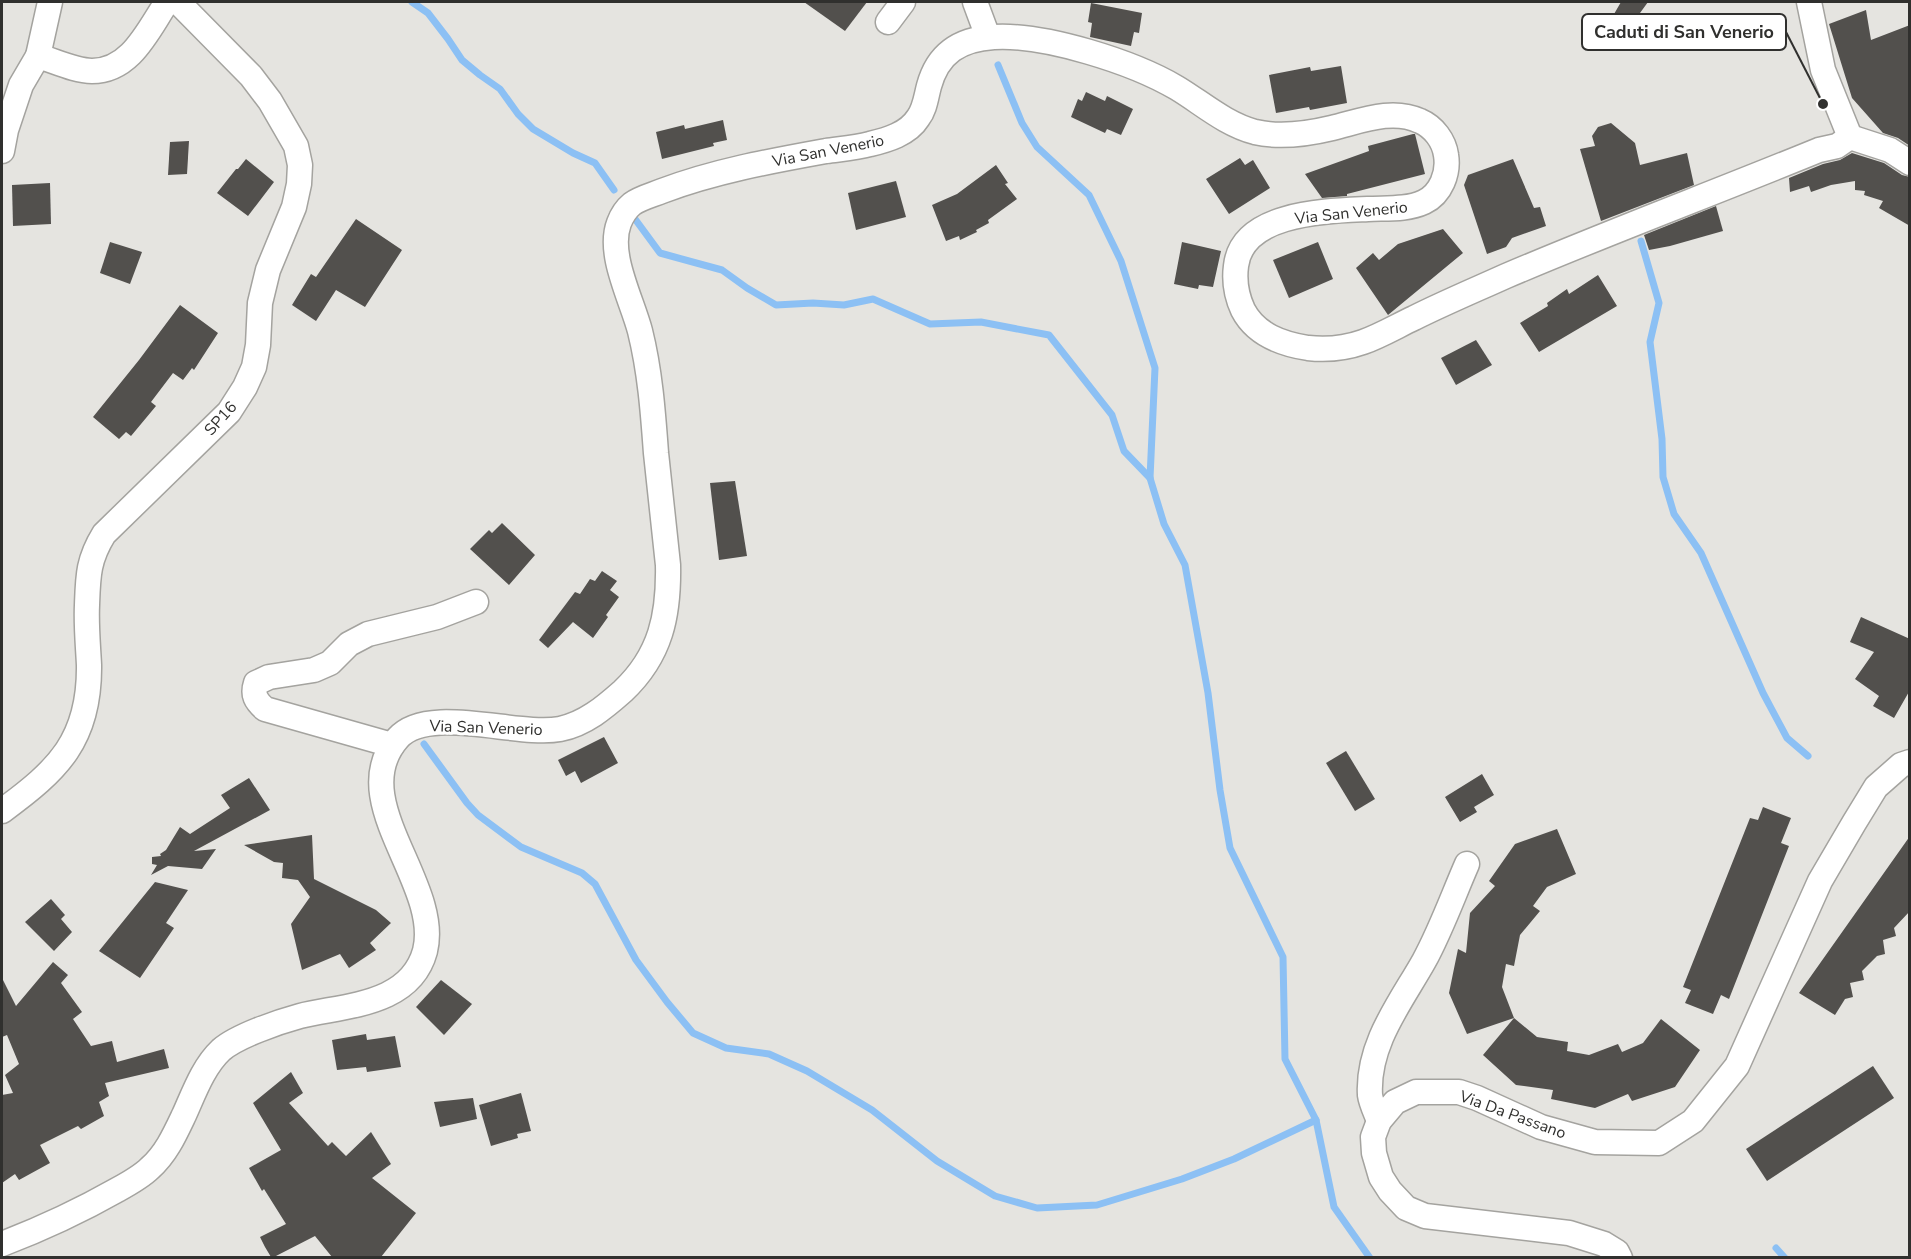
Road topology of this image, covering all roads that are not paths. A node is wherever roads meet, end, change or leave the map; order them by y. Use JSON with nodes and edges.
{"nodes":[{"id":1,"x":50,"y":2,"type":"edge"},
{"id":2,"x":167,"y":2,"type":"edge"},
{"id":3,"x":178,"y":2,"type":"edge"},
{"id":4,"x":903,"y":2,"type":"edge"},
{"id":5,"x":975,"y":2,"type":"edge"},
{"id":6,"x":1809,"y":2,"type":"edge"},
{"id":7,"x":888,"y":22,"type":"dead end"},
{"id":8,"x":988,"y":37,"type":"junction"},
{"id":9,"x":38,"y":56,"type":"junction"},
{"id":10,"x":1850,"y":137,"type":"junction"},
{"id":11,"x":2,"y":151,"type":"edge"},
{"id":12,"x":1910,"y":163,"type":"edge"},
{"id":13,"x":476,"y":602,"type":"dead end"},
{"id":14,"x":392,"y":745,"type":"junction"},
{"id":15,"x":1910,"y":762,"type":"edge"},
{"id":16,"x":2,"y":811,"type":"edge"},
{"id":17,"x":1467,"y":864,"type":"dead end"},
{"id":18,"x":1379,"y":1121,"type":"junction"},
{"id":19,"x":2,"y":1244,"type":"edge"},
{"id":20,"x":1620,"y":1257,"type":"edge"}],
"edges":[{"from":1,"to":9,"type":"street"},
{"from":2,"to":9,"type":"street"},
{"from":3,"to":16,"type":"street","name":"SP16","number":"SP16"},
{"from":4,"to":7,"type":"street"},
{"from":5,"to":8,"type":"street"},
{"from":6,"to":10,"type":"street"},
{"from":8,"to":10,"type":"street","name":"Via San Venerio"},
{"from":8,"to":14,"type":"street","name":"Via San Venerio"},
{"from":9,"to":11,"type":"street"},
{"from":10,"to":12,"type":"street"},
{"from":13,"to":14,"type":"street"},
{"from":14,"to":19,"type":"street"},
{"from":15,"to":18,"type":"street","name":"Via Da Passano"},
{"from":17,"to":18,"type":"street"},
{"from":18,"to":20,"type":"street"}]}
